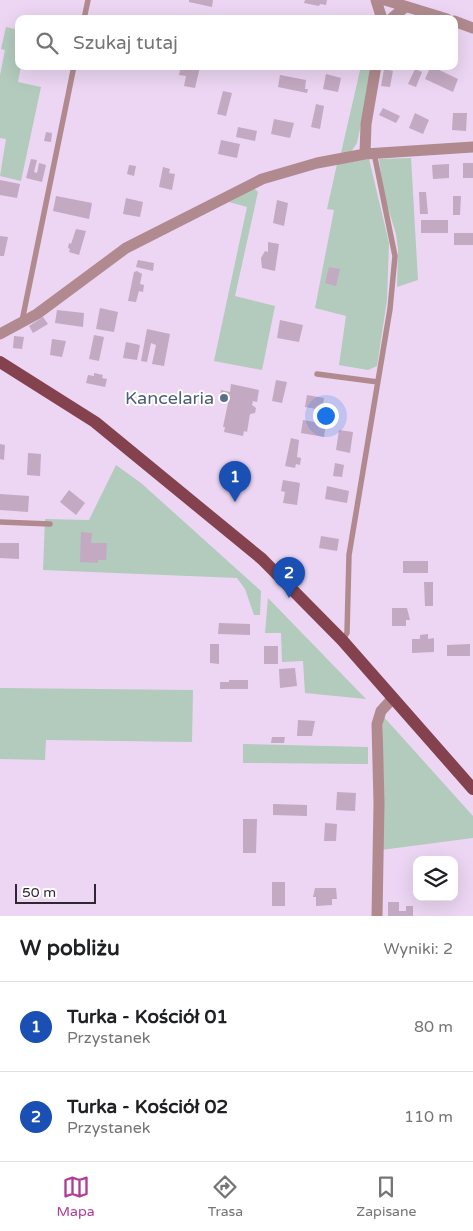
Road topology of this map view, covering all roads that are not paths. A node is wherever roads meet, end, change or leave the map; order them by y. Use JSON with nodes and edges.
{"nodes":[{"id":1,"x":88,"y":0,"type":"edge"},
{"id":2,"x":376,"y":0,"type":"edge"},
{"id":3,"x":385,"y":0,"type":"edge"},
{"id":4,"x":405,"y":7,"type":"junction"},
{"id":5,"x":85,"y":15,"type":"edge"},
{"id":6,"x":381,"y":15,"type":"edge"},
{"id":7,"x":396,"y":15,"type":"edge"},
{"id":8,"x":433,"y":15,"type":"edge"},
{"id":9,"x":458,"y":22,"type":"edge"},
{"id":10,"x":473,"y":28,"type":"edge"},
{"id":11,"x":73,"y":70,"type":"edge"},
{"id":12,"x":375,"y":70,"type":"edge"},
{"id":13,"x":473,"y":147,"type":"edge"},
{"id":14,"x":369,"y":154,"type":"junction"},
{"id":15,"x":22,"y":323,"type":"junction"},
{"id":16,"x":0,"y":334,"type":"edge"},
{"id":17,"x":0,"y":362,"type":"edge"},
{"id":18,"x":317,"y":374,"type":"dead end"},
{"id":19,"x":378,"y":382,"type":"junction"},
{"id":20,"x":0,"y":522,"type":"edge"},
{"id":21,"x":50,"y":524,"type":"dead end"},
{"id":22,"x":342,"y":640,"type":"junction"},
{"id":23,"x":393,"y":698,"type":"junction"},
{"id":24,"x":473,"y":789,"type":"edge"},
{"id":25,"x":378,"y":916,"type":"edge"}],
"edges":[{"from":1,"to":5,"type":"lane"},
{"from":2,"to":6,"type":"street"},
{"from":3,"to":4,"type":"street"},
{"from":4,"to":7,"type":"street"},
{"from":4,"to":8,"type":"street"},
{"from":9,"to":10,"type":"street"},
{"from":11,"to":15,"type":"lane"},
{"from":12,"to":14,"type":"street"},
{"from":13,"to":14,"type":"street"},
{"from":14,"to":15,"type":"street"},
{"from":14,"to":19,"type":"lane"},
{"from":15,"to":16,"type":"street"},
{"from":17,"to":22,"type":"main road"},
{"from":18,"to":19,"type":"lane"},
{"from":19,"to":22,"type":"lane"},
{"from":20,"to":21,"type":"lane"},
{"from":22,"to":23,"type":"main road"},
{"from":23,"to":24,"type":"main road"},
{"from":23,"to":25,"type":"street"}]}
